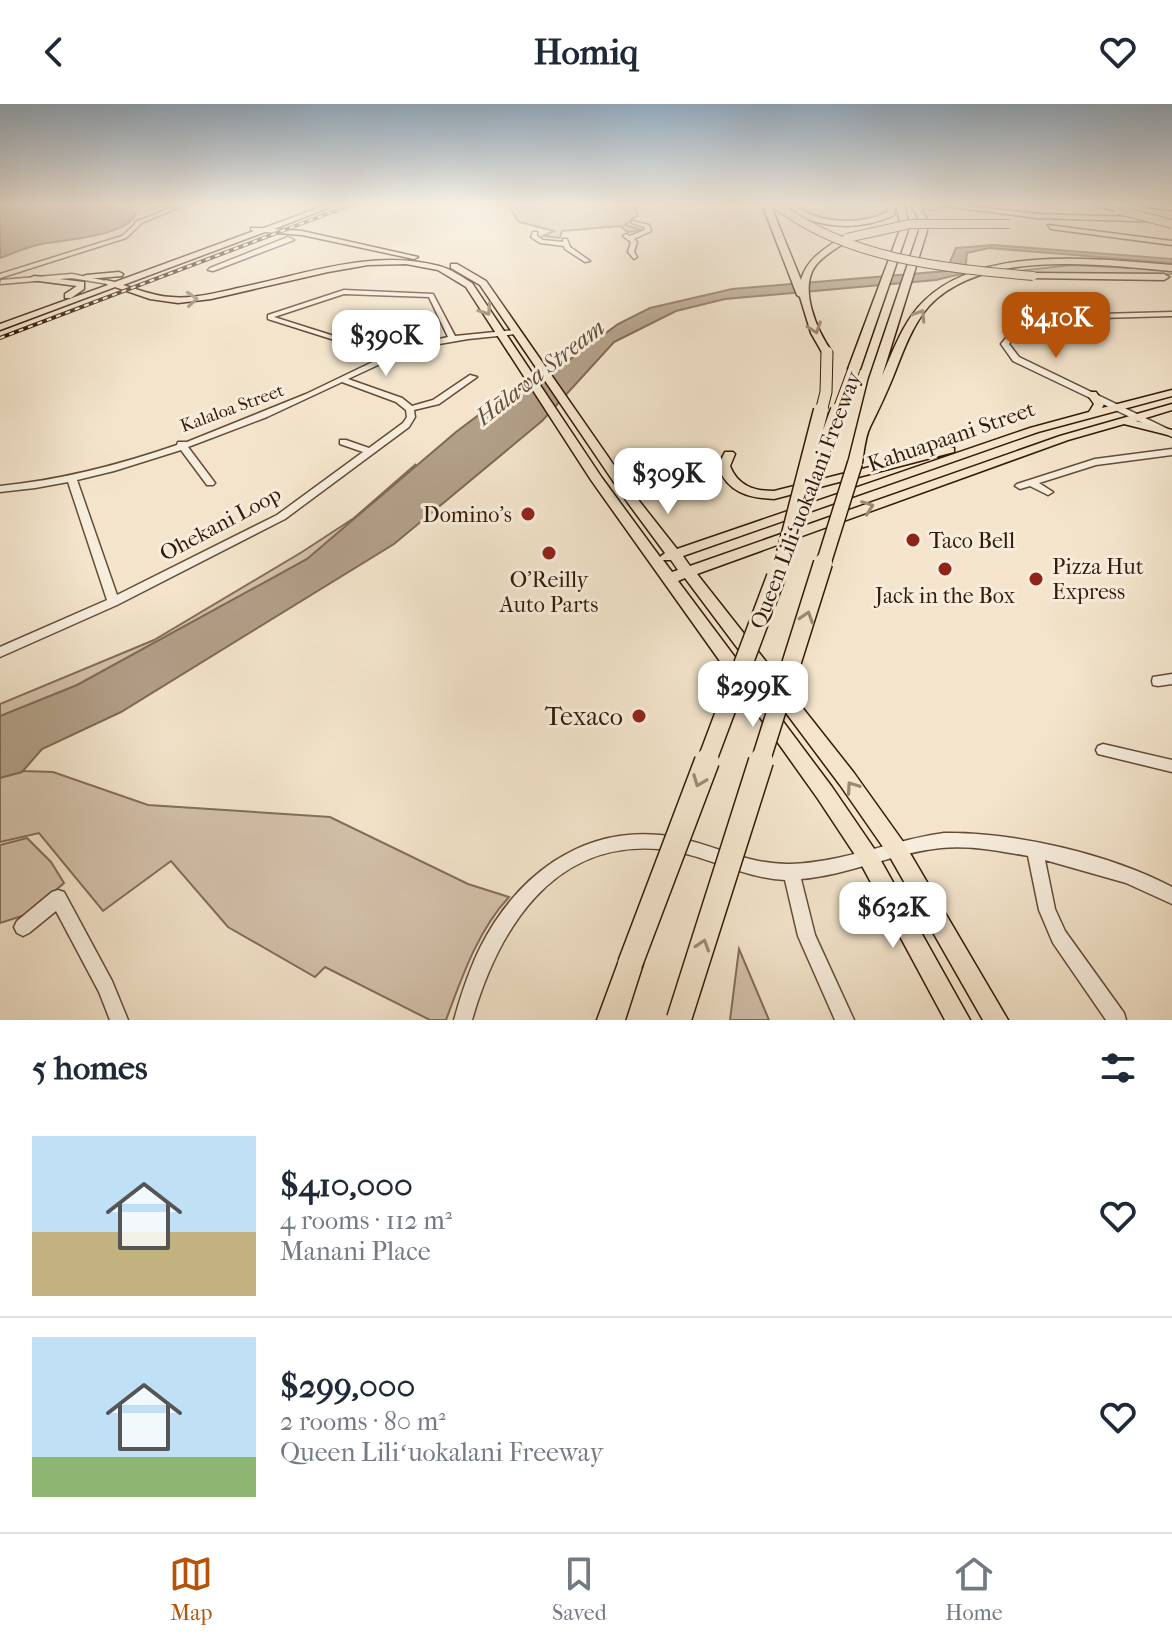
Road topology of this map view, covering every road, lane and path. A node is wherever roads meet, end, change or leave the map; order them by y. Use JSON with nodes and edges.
{"nodes":[{"id":1,"x":89,"y":247,"type":"edge"},
{"id":2,"x":204,"y":247,"type":"edge"},
{"id":3,"x":205,"y":247,"type":"edge"},
{"id":4,"x":217,"y":247,"type":"edge"},
{"id":5,"x":268,"y":247,"type":"edge"},
{"id":6,"x":274,"y":247,"type":"edge"},
{"id":7,"x":366,"y":247,"type":"edge"},
{"id":8,"x":570,"y":247,"type":"edge"},
{"id":9,"x":631,"y":247,"type":"edge"},
{"id":10,"x":786,"y":247,"type":"edge"},
{"id":11,"x":833,"y":247,"type":"edge"},
{"id":12,"x":865,"y":247,"type":"edge"},
{"id":13,"x":898,"y":247,"type":"edge"},
{"id":14,"x":918,"y":247,"type":"edge"},
{"id":15,"x":390,"y":252,"type":"junction"},
{"id":16,"x":634,"y":257,"type":"dead end"},
{"id":17,"x":587,"y":261,"type":"dead end"},
{"id":18,"x":150,"y":266,"type":"junction"},
{"id":19,"x":335,"y":268,"type":"junction"},
{"id":20,"x":1172,"y":268,"type":"edge"},
{"id":21,"x":212,"y":269,"type":"joint"},
{"id":22,"x":1172,"y":276,"type":"edge"},
{"id":23,"x":86,"y":277,"type":"junction"},
{"id":24,"x":0,"y":279,"type":"edge"},
{"id":25,"x":29,"y":279,"type":"junction"},
{"id":26,"x":799,"y":279,"type":"junction"},
{"id":27,"x":113,"y":283,"type":"junction"},
{"id":28,"x":131,"y":292,"type":"junction"},
{"id":29,"x":61,"y":302,"type":"junction"},
{"id":30,"x":1172,"y":314,"type":"edge"},
{"id":31,"x":362,"y":321,"type":"dead end"},
{"id":32,"x":0,"y":324,"type":"edge"},
{"id":33,"x":516,"y":332,"type":"junction"},
{"id":34,"x":502,"y":333,"type":"junction"},
{"id":35,"x":337,"y":337,"type":"junction"},
{"id":36,"x":453,"y":340,"type":"junction"},
{"id":37,"x":391,"y":355,"type":"junction"},
{"id":38,"x":473,"y":377,"type":"dead end"},
{"id":39,"x":343,"y":380,"type":"junction"},
{"id":40,"x":880,"y":382,"type":"junction"},
{"id":41,"x":1172,"y":393,"type":"edge"},
{"id":42,"x":1092,"y":394,"type":"junction"},
{"id":43,"x":1117,"y":407,"type":"junction"},
{"id":44,"x":1166,"y":408,"type":"edge"},
{"id":45,"x":410,"y":409,"type":"junction"},
{"id":46,"x":1094,"y":413,"type":"junction"},
{"id":47,"x":1138,"y":416,"type":"junction"},
{"id":48,"x":1119,"y":422,"type":"junction"},
{"id":49,"x":1034,"y":430,"type":"junction"},
{"id":50,"x":1171,"y":434,"type":"edge"},
{"id":51,"x":343,"y":442,"type":"dead end"},
{"id":52,"x":181,"y":444,"type":"junction"},
{"id":53,"x":368,"y":451,"type":"junction"},
{"id":54,"x":1172,"y":452,"type":"edge"},
{"id":55,"x":729,"y":454,"type":"dead end"},
{"id":56,"x":72,"y":480,"type":"junction"},
{"id":57,"x":210,"y":483,"type":"dead end"},
{"id":58,"x":1032,"y":483,"type":"junction"},
{"id":59,"x":1020,"y":486,"type":"dead end"},
{"id":60,"x":0,"y":489,"type":"edge"},
{"id":61,"x":1048,"y":492,"type":"dead end"},
{"id":62,"x":675,"y":554,"type":"junction"},
{"id":63,"x":783,"y":557,"type":"junction"},
{"id":64,"x":655,"y":561,"type":"junction"},
{"id":65,"x":689,"y":572,"type":"junction"},
{"id":66,"x":668,"y":579,"type":"junction"},
{"id":67,"x":113,"y":602,"type":"junction"},
{"id":68,"x":0,"y":652,"type":"edge"},
{"id":69,"x":1103,"y":750,"type":"dead end"},
{"id":70,"x":1172,"y":766,"type":"edge"},
{"id":71,"x":897,"y":850,"type":"junction"},
{"id":72,"x":1035,"y":852,"type":"junction"},
{"id":73,"x":868,"y":857,"type":"junction"},
{"id":74,"x":791,"y":872,"type":"junction"},
{"id":75,"x":1172,"y":896,"type":"edge"},
{"id":76,"x":23,"y":927,"type":"dead end"},
{"id":77,"x":119,"y":1020,"type":"edge"},
{"id":78,"x":463,"y":1020,"type":"edge"},
{"id":79,"x":611,"y":1020,"type":"edge"},
{"id":80,"x":679,"y":1020,"type":"edge"},
{"id":81,"x":845,"y":1020,"type":"edge"},
{"id":82,"x":958,"y":1020,"type":"edge"},
{"id":83,"x":996,"y":1020,"type":"edge"},
{"id":84,"x":1117,"y":1020,"type":"edge"}],
"edges":[{"from":1,"to":24,"type":"street"},
{"from":2,"to":18,"type":"main road"},
{"from":3,"to":27,"type":"main road"},
{"from":4,"to":27,"type":"main road"},
{"from":5,"to":21,"type":"street"},
{"from":6,"to":21,"type":"street"},
{"from":7,"to":15,"type":"main road"},
{"from":8,"to":17,"type":"street"},
{"from":9,"to":16,"type":"street"},
{"from":10,"to":26,"type":"highway"},
{"from":11,"to":26,"type":"highway","bridge":true},
{"from":12,"to":22,"type":"highway","bridge":true},
{"from":13,"to":63,"type":"highway","name":"Queen Liliʻuokalani Freeway","bridge":true},
{"from":14,"to":40,"type":"highway","name":"Queen Liliʻuokalani Freeway"},
{"from":15,"to":19,"type":"main road"},
{"from":15,"to":33,"type":"main road"},
{"from":18,"to":23,"type":"main road"},
{"from":18,"to":27,"type":"main road"},
{"from":28,"to":19,"type":"main road","one_way":true},
{"from":19,"to":34,"type":"main road","one_way":true},
{"from":40,"to":20,"type":"highway","one_way":true},
{"from":23,"to":25,"type":"street"},
{"from":23,"to":27,"type":"street"},
{"from":24,"to":25,"type":"street"},
{"from":25,"to":29,"type":"main road"},
{"from":26,"to":63,"type":"highway","one_way":true,"bridge":true},
{"from":27,"to":28,"type":"main road"},
{"from":27,"to":29,"type":"main road"},
{"from":28,"to":29,"type":"main road"},
{"from":29,"to":32,"type":"main road"},
{"from":30,"to":42,"type":"street"},
{"from":31,"to":35,"type":"street"},
{"from":33,"to":34,"type":"street","name":"Kalaloa Street"},
{"from":33,"to":62,"type":"main road"},
{"from":34,"to":36,"type":"street","name":"Kalaloa Street"},
{"from":34,"to":64,"type":"main road"},
{"from":35,"to":36,"type":"street"},
{"from":35,"to":37,"type":"street"},
{"from":36,"to":37,"type":"street","name":"Kalaloa Street"},
{"from":37,"to":39,"type":"street","name":"Kalaloa Street"},
{"from":38,"to":45,"type":"street"},
{"from":39,"to":45,"type":"street"},
{"from":39,"to":52,"type":"street","name":"Kalaloa Street"},
{"from":80,"to":40,"type":"highway","name":"Queen Liliʻuokalani Freeway","one_way":true,"bridge":true},
{"from":41,"to":43,"type":"main road","name":"Kahuapaani Street"},
{"from":42,"to":43,"type":"street"},
{"from":42,"to":46,"type":"main road"},
{"from":43,"to":46,"type":"main road","name":"Kahuapaani Street"},
{"from":43,"to":47,"type":"street"},
{"from":44,"to":47,"type":"main road","name":"Kahuapaani Street"},
{"from":44,"to":50,"type":"main road"},
{"from":45,"to":53,"type":"street","name":"Ohekani Loop"},
{"from":46,"to":49,"type":"main road","name":"Kahuapaani Street"},
{"from":47,"to":48,"type":"main road","name":"Kahuapaani Street"},
{"from":47,"to":50,"type":"street"},
{"from":48,"to":50,"type":"main road"},
{"from":65,"to":48,"type":"main road","name":"Kahuapaani Street","one_way":true},
{"from":49,"to":55,"type":"main road"},
{"from":49,"to":62,"type":"main road","name":"Kahuapaani Street"},
{"from":51,"to":53,"type":"street"},
{"from":52,"to":56,"type":"street","name":"Kalaloa Street"},
{"from":52,"to":57,"type":"street"},
{"from":53,"to":67,"type":"street","name":"Ohekani Loop"},
{"from":54,"to":58,"type":"street"},
{"from":56,"to":60,"type":"street","name":"Kalaloa Street"},
{"from":56,"to":67,"type":"street"},
{"from":58,"to":59,"type":"street"},
{"from":58,"to":61,"type":"street"},
{"from":62,"to":64,"type":"main road","name":"Kahuapaani Street"},
{"from":62,"to":65,"type":"main road"},
{"from":63,"to":79,"type":"highway","name":"Queen Liliʻuokalani Freeway","one_way":true,"bridge":true},
{"from":64,"to":66,"type":"main road"},
{"from":65,"to":66,"type":"main road","name":"Kahuapaani Street"},
{"from":71,"to":65,"type":"main road","one_way":true},
{"from":66,"to":73,"type":"main road"},
{"from":67,"to":68,"type":"street","name":"Ohekani Loop"},
{"from":69,"to":70,"type":"street"},
{"from":71,"to":72,"type":"street"},
{"from":71,"to":73,"type":"street"},
{"from":71,"to":83,"type":"main road"},
{"from":72,"to":75,"type":"street"},
{"from":72,"to":84,"type":"street"},
{"from":73,"to":74,"type":"street"},
{"from":73,"to":82,"type":"main road"},
{"from":74,"to":78,"type":"street"},
{"from":74,"to":81,"type":"street"},
{"from":76,"to":77,"type":"street"}]}
